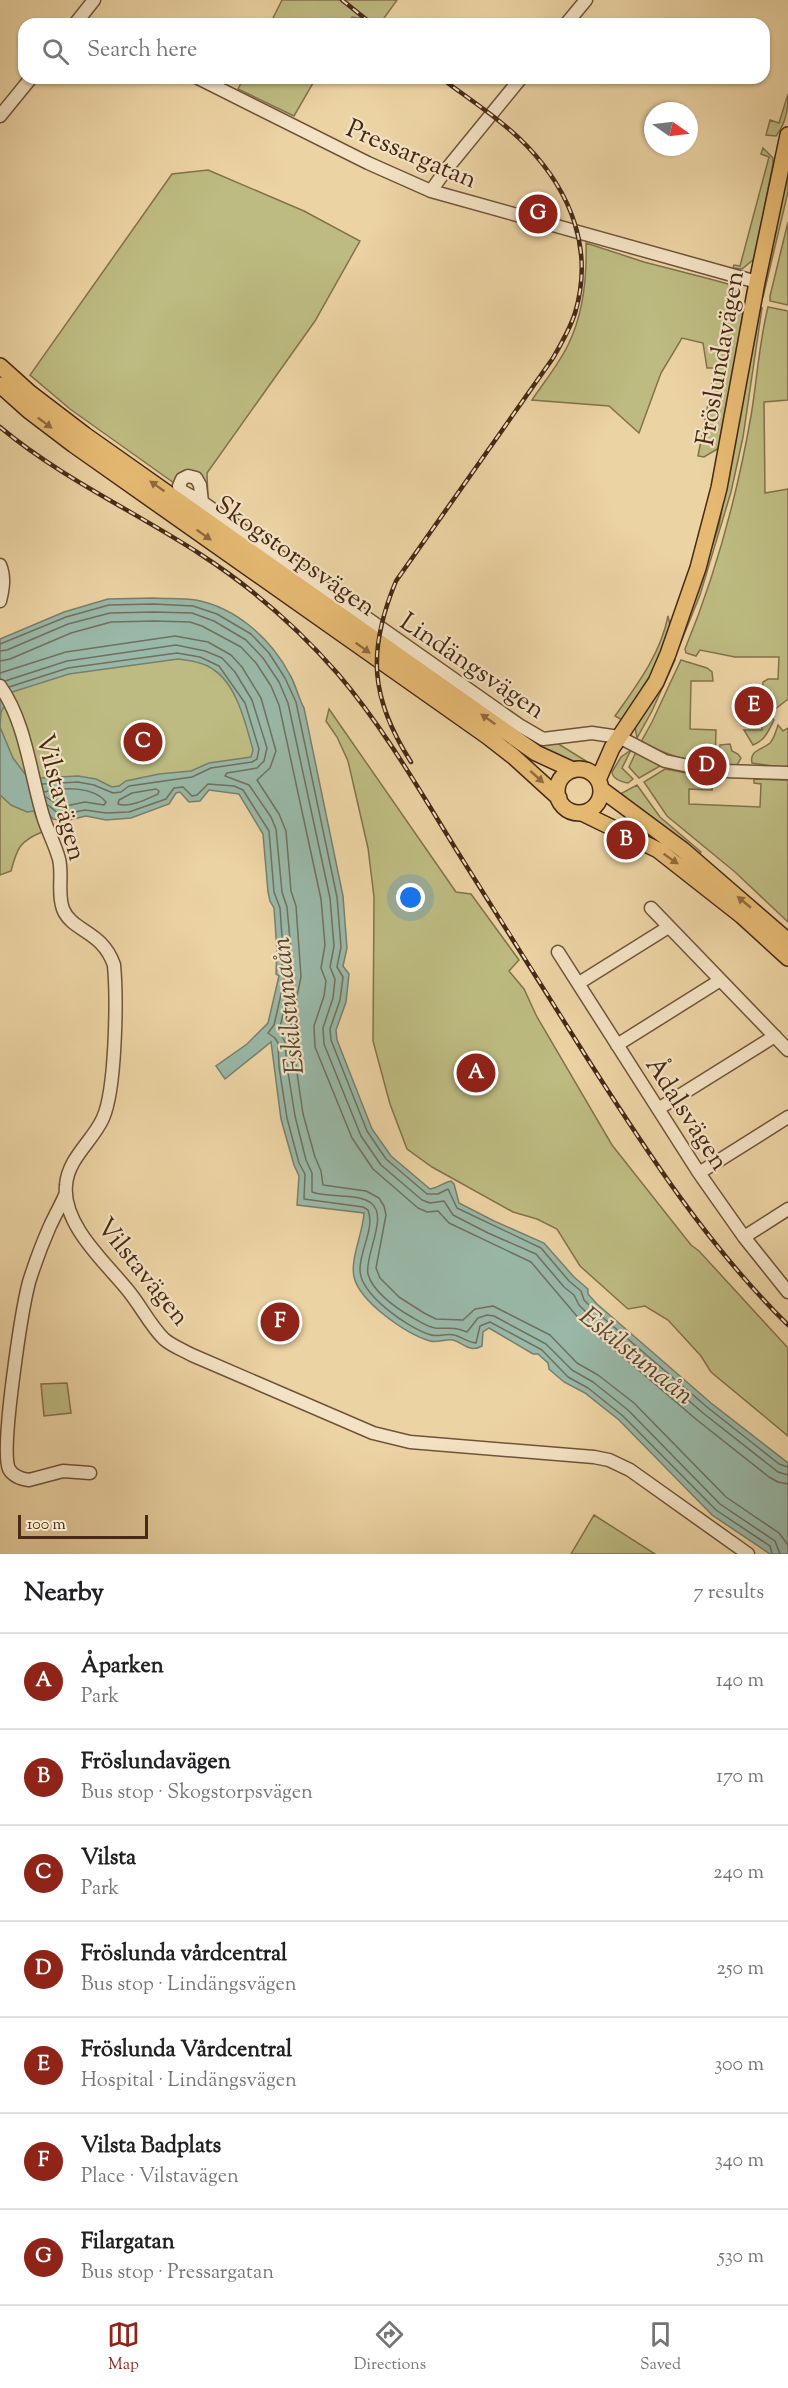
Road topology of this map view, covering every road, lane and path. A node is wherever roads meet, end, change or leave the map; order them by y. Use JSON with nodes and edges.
{"nodes":[{"id":1,"x":94,"y":0,"type":"edge"},
{"id":2,"x":586,"y":0,"type":"edge"},
{"id":3,"x":83,"y":18,"type":"edge"},
{"id":4,"x":571,"y":18,"type":"edge"},
{"id":5,"x":26,"y":84,"type":"edge"},
{"id":6,"x":210,"y":84,"type":"edge"},
{"id":7,"x":516,"y":84,"type":"edge"},
{"id":8,"x":0,"y":116,"type":"edge"},
{"id":9,"x":788,"y":135,"type":"edge"},
{"id":10,"x":431,"y":191,"type":"junction"},
{"id":11,"x":757,"y":282,"type":"junction"},
{"id":12,"x":0,"y":366,"type":"edge"},
{"id":13,"x":0,"y":385,"type":"edge"},
{"id":14,"x":202,"y":502,"type":"dead end"},
{"id":15,"x":0,"y":565,"type":"edge"},
{"id":16,"x":0,"y":601,"type":"edge"},
{"id":17,"x":0,"y":686,"type":"edge"},
{"id":18,"x":615,"y":743,"type":"junction"},
{"id":19,"x":578,"y":770,"type":"junction"},
{"id":20,"x":788,"y":773,"type":"edge"},
{"id":21,"x":599,"y":784,"type":"junction"},
{"id":22,"x":559,"y":798,"type":"junction"},
{"id":23,"x":582,"y":813,"type":"junction"},
{"id":24,"x":651,"y":908,"type":"dead end"},
{"id":25,"x":668,"y":928,"type":"junction"},
{"id":26,"x":788,"y":941,"type":"edge"},
{"id":27,"x":558,"y":952,"type":"dead end"},
{"id":28,"x":788,"y":958,"type":"edge"},
{"id":29,"x":719,"y":981,"type":"junction"},
{"id":30,"x":579,"y":983,"type":"junction"},
{"id":31,"x":775,"y":1036,"type":"junction"},
{"id":32,"x":617,"y":1045,"type":"junction"},
{"id":33,"x":788,"y":1050,"type":"edge"},
{"id":34,"x":658,"y":1109,"type":"junction"},
{"id":35,"x":788,"y":1117,"type":"edge"},
{"id":36,"x":699,"y":1173,"type":"junction"},
{"id":37,"x":66,"y":1192,"type":"junction"},
{"id":38,"x":788,"y":1209,"type":"edge"},
{"id":39,"x":744,"y":1237,"type":"junction"},
{"id":40,"x":788,"y":1292,"type":"edge"},
{"id":41,"x":90,"y":1473,"type":"dead end"},
{"id":42,"x":748,"y":1554,"type":"edge"}],
"edges":[{"from":1,"to":3,"type":"street"},
{"from":2,"to":4,"type":"street"},
{"from":5,"to":8,"type":"street"},
{"from":6,"to":10,"type":"street","name":"Pressargatan"},
{"from":7,"to":10,"type":"street"},
{"from":9,"to":11,"type":"main road","name":"Fröslundavägen"},
{"from":10,"to":11,"type":"street","name":"Pressargatan"},
{"from":11,"to":18,"type":"main road","name":"Fröslundavägen"},
{"from":19,"to":12,"type":"main road","name":"Skogstorpsvägen","one_way":true},
{"from":13,"to":22,"type":"main road","name":"Skogstorpsvägen","one_way":true},
{"from":14,"to":18,"type":"street","name":"Lindängsvägen"},
{"from":15,"to":16,"type":"street"},
{"from":17,"to":37,"type":"street","name":"Vilstavägen"},
{"from":18,"to":19,"type":"main road","name":"Fröslundavägen"},
{"from":18,"to":20,"type":"street","name":"Lindängsvägen"},
{"from":18,"to":21,"type":"main road","name":"Fröslundavägen"},
{"from":19,"to":21,"type":"main road"},
{"from":19,"to":22,"type":"main road"},
{"from":21,"to":23,"type":"main road"},
{"from":26,"to":21,"type":"main road","one_way":true},
{"from":22,"to":23,"type":"main road"},
{"from":23,"to":28,"type":"main road","one_way":true},
{"from":24,"to":25,"type":"street"},
{"from":25,"to":29,"type":"street"},
{"from":25,"to":30,"type":"street"},
{"from":27,"to":30,"type":"street","name":"Ådalsvägen"},
{"from":29,"to":31,"type":"street"},
{"from":29,"to":32,"type":"street"},
{"from":30,"to":32,"type":"street","name":"Ådalsvägen"},
{"from":31,"to":33,"type":"street"},
{"from":31,"to":34,"type":"street"},
{"from":32,"to":34,"type":"street","name":"Ådalsvägen"},
{"from":34,"to":36,"type":"street","name":"Ådalsvägen"},
{"from":35,"to":36,"type":"street"},
{"from":36,"to":39,"type":"street","name":"Ådalsvägen"},
{"from":37,"to":41,"type":"street"},
{"from":37,"to":42,"type":"street","name":"Vilstavägen"},
{"from":38,"to":39,"type":"street"},
{"from":39,"to":40,"type":"street","name":"Ådalsvägen"}]}
